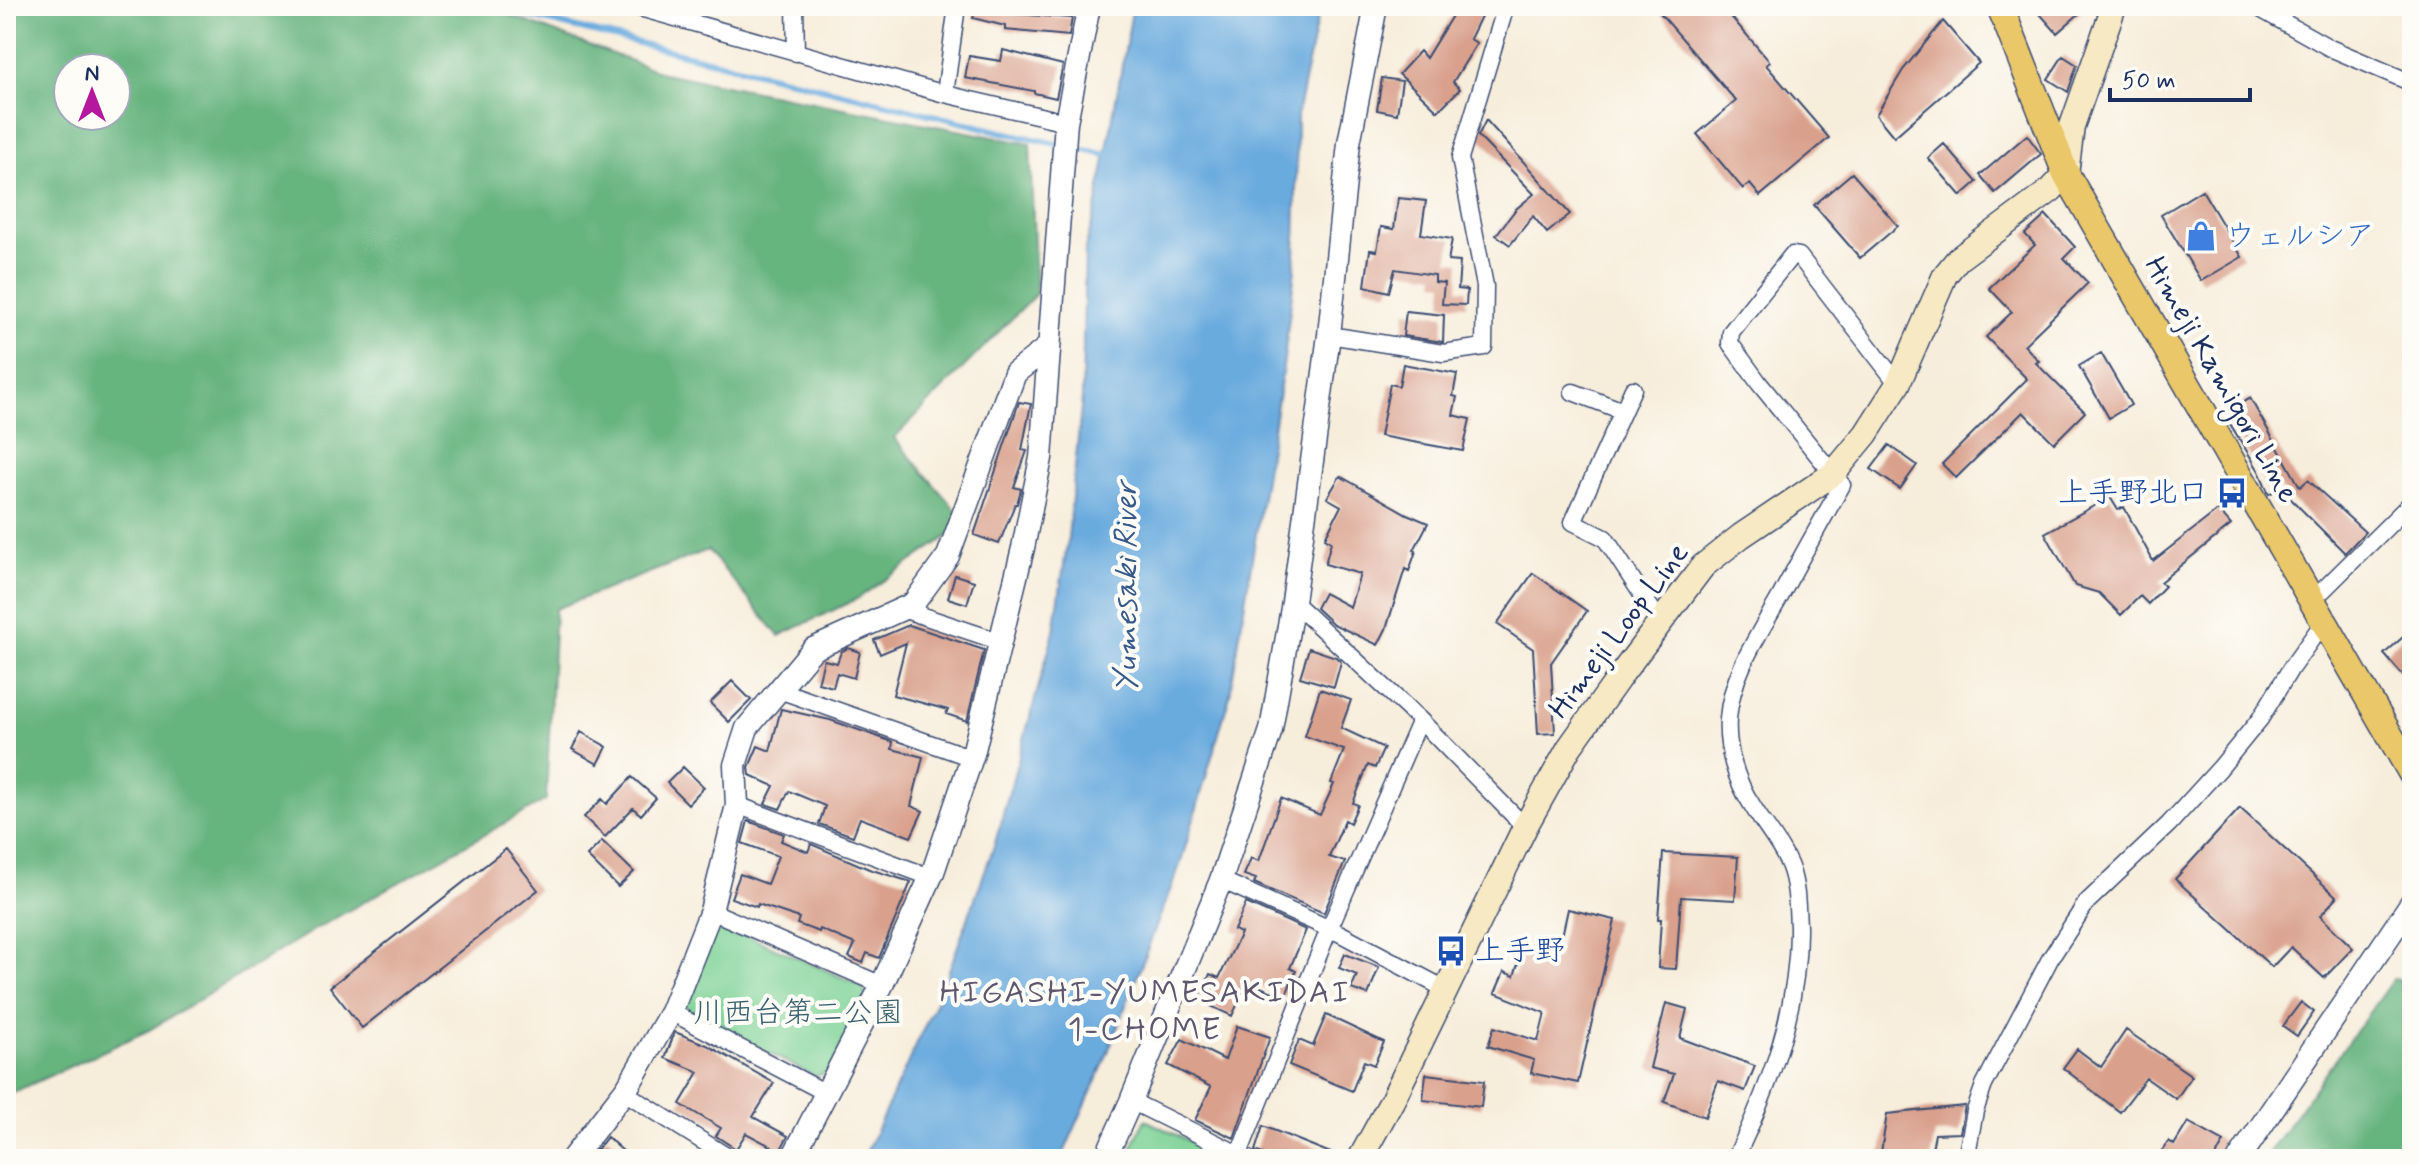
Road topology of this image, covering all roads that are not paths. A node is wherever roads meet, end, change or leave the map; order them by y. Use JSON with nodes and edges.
{"nodes":[{"id":1,"x":633,"y":6,"type":"edge"},
{"id":2,"x":795,"y":6,"type":"edge"},
{"id":3,"x":957,"y":6,"type":"edge"},
{"id":4,"x":1376,"y":6,"type":"edge"},
{"id":5,"x":1506,"y":6,"type":"edge"},
{"id":6,"x":2000,"y":6,"type":"edge"},
{"id":7,"x":2114,"y":6,"type":"edge"},
{"id":8,"x":2255,"y":6,"type":"edge"},
{"id":9,"x":1085,"y":7,"type":"edge"},
{"id":10,"x":796,"y":53,"type":"junction"},
{"id":11,"x":2412,"y":83,"type":"edge"},
{"id":12,"x":945,"y":94,"type":"junction"},
{"id":13,"x":1066,"y":122,"type":"junction"},
{"id":14,"x":2066,"y":174,"type":"junction"},
{"id":15,"x":1329,"y":335,"type":"junction"},
{"id":16,"x":1048,"y":347,"type":"junction"},
{"id":17,"x":1898,"y":384,"type":"junction"},
{"id":18,"x":1633,"y":389,"type":"dead end"},
{"id":19,"x":1573,"y":392,"type":"dead end"},
{"id":20,"x":1623,"y":411,"type":"junction"},
{"id":21,"x":1833,"y":474,"type":"junction"},
{"id":22,"x":2412,"y":502,"type":"edge"},
{"id":23,"x":1293,"y":602,"type":"junction"},
{"id":24,"x":902,"y":609,"type":"junction"},
{"id":25,"x":2317,"y":613,"type":"junction"},
{"id":26,"x":1660,"y":622,"type":"junction"},
{"id":27,"x":1001,"y":642,"type":"junction"},
{"id":28,"x":779,"y":690,"type":"junction"},
{"id":29,"x":1420,"y":720,"type":"junction"},
{"id":30,"x":972,"y":758,"type":"junction"},
{"id":31,"x":2412,"y":774,"type":"edge"},
{"id":32,"x":737,"y":805,"type":"junction"},
{"id":33,"x":1525,"y":827,"type":"junction"},
{"id":34,"x":930,"y":877,"type":"junction"},
{"id":35,"x":1221,"y":880,"type":"junction"},
{"id":36,"x":2412,"y":902,"type":"edge"},
{"id":37,"x":711,"y":911,"type":"junction"},
{"id":38,"x":1329,"y":929,"type":"junction"},
{"id":39,"x":882,"y":985,"type":"junction"},
{"id":40,"x":1445,"y":989,"type":"junction"},
{"id":41,"x":671,"y":1012,"type":"junction"},
{"id":42,"x":624,"y":1092,"type":"junction"},
{"id":43,"x":828,"y":1094,"type":"junction"},
{"id":44,"x":1131,"y":1101,"type":"junction"},
{"id":45,"x":1243,"y":1156,"type":"edge"},
{"id":46,"x":572,"y":1159,"type":"edge"},
{"id":47,"x":731,"y":1159,"type":"edge"},
{"id":48,"x":792,"y":1159,"type":"edge"},
{"id":49,"x":1105,"y":1159,"type":"edge"},
{"id":50,"x":1360,"y":1159,"type":"edge"},
{"id":51,"x":1735,"y":1159,"type":"edge"},
{"id":52,"x":1966,"y":1159,"type":"edge"},
{"id":53,"x":2239,"y":1159,"type":"edge"}],
"edges":[{"from":1,"to":10,"type":"street"},
{"from":2,"to":10,"type":"street"},
{"from":3,"to":12,"type":"street"},
{"from":4,"to":15,"type":"street"},
{"from":5,"to":15,"type":"street"},
{"from":6,"to":14,"type":"main road","name":"Himeji Kamigori Line"},
{"from":7,"to":14,"type":"main road"},
{"from":8,"to":11,"type":"street"},
{"from":9,"to":13,"type":"street"},
{"from":10,"to":12,"type":"street"},
{"from":12,"to":13,"type":"street"},
{"from":13,"to":16,"type":"street"},
{"from":14,"to":17,"type":"main road","name":"Himeji Loop Line"},
{"from":14,"to":25,"type":"main road","name":"Himeji Kamigori Line"},
{"from":15,"to":23,"type":"street"},
{"from":16,"to":24,"type":"street"},
{"from":16,"to":27,"type":"street"},
{"from":17,"to":21,"type":"main road","name":"Himeji Loop Line"},
{"from":17,"to":21,"type":"street"},
{"from":18,"to":20,"type":"street"},
{"from":19,"to":20,"type":"street"},
{"from":20,"to":26,"type":"street"},
{"from":21,"to":26,"type":"main road","name":"Himeji Loop Line"},
{"from":21,"to":51,"type":"street"},
{"from":22,"to":25,"type":"street"},
{"from":23,"to":29,"type":"street"},
{"from":23,"to":35,"type":"street"},
{"from":24,"to":27,"type":"street"},
{"from":24,"to":28,"type":"street"},
{"from":25,"to":31,"type":"main road","name":"Himeji Kamigori Line"},
{"from":25,"to":52,"type":"street"},
{"from":26,"to":33,"type":"main road","name":"Himeji Loop Line"},
{"from":27,"to":30,"type":"street"},
{"from":28,"to":30,"type":"street"},
{"from":28,"to":32,"type":"street"},
{"from":29,"to":33,"type":"street"},
{"from":29,"to":38,"type":"street"},
{"from":30,"to":34,"type":"street"},
{"from":32,"to":34,"type":"street"},
{"from":32,"to":37,"type":"street"},
{"from":33,"to":40,"type":"main road","name":"Himeji Loop Line"},
{"from":34,"to":39,"type":"street"},
{"from":35,"to":38,"type":"street"},
{"from":35,"to":44,"type":"street"},
{"from":36,"to":53,"type":"street"},
{"from":37,"to":39,"type":"street"},
{"from":37,"to":41,"type":"street"},
{"from":38,"to":40,"type":"street"},
{"from":38,"to":45,"type":"street"},
{"from":39,"to":43,"type":"street"},
{"from":40,"to":50,"type":"main road","name":"Himeji Loop Line"},
{"from":41,"to":42,"type":"street"},
{"from":41,"to":43,"type":"street"},
{"from":42,"to":46,"type":"street"},
{"from":42,"to":47,"type":"street"},
{"from":43,"to":48,"type":"street"},
{"from":44,"to":45,"type":"street"},
{"from":44,"to":49,"type":"street"}]}
